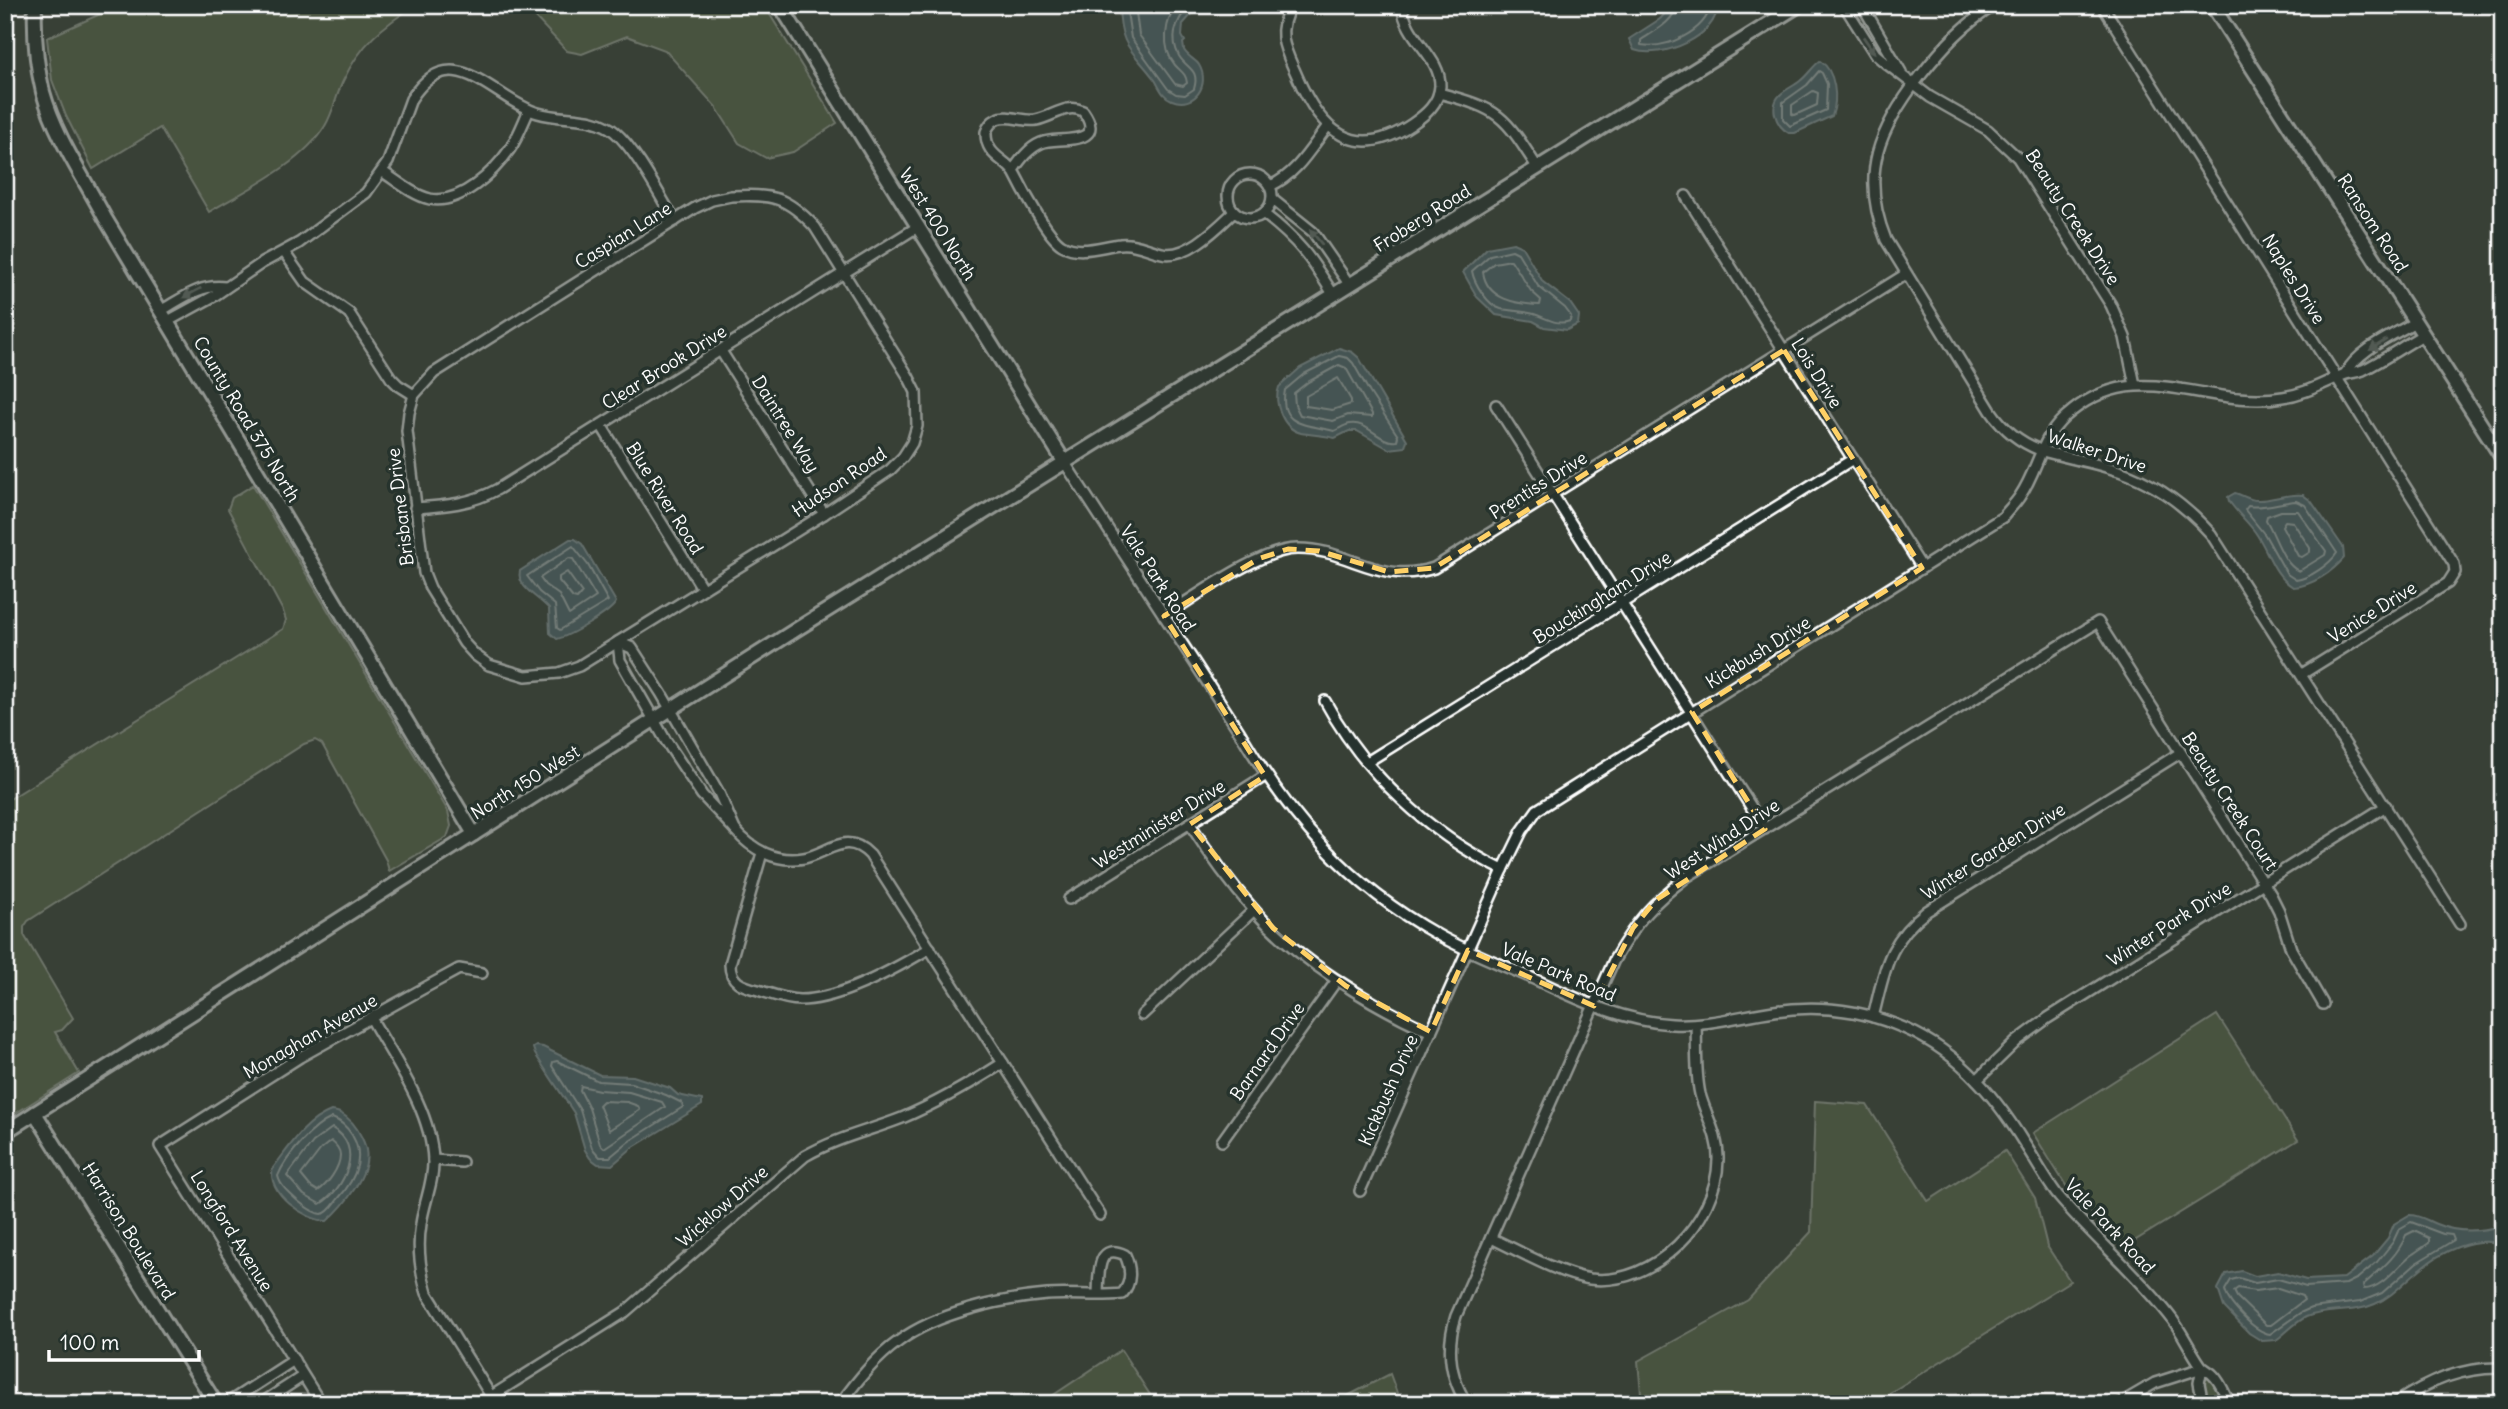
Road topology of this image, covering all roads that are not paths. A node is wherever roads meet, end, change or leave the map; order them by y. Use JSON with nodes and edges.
{"nodes":[{"id":1,"x":35,"y":5,"type":"edge"},
{"id":2,"x":780,"y":5,"type":"edge"},
{"id":3,"x":1291,"y":5,"type":"edge"},
{"id":4,"x":1402,"y":5,"type":"edge"},
{"id":5,"x":1799,"y":5,"type":"edge"},
{"id":6,"x":1844,"y":5,"type":"edge"},
{"id":7,"x":1862,"y":5,"type":"edge"},
{"id":8,"x":1996,"y":5,"type":"edge"},
{"id":9,"x":2102,"y":5,"type":"edge"},
{"id":10,"x":2212,"y":5,"type":"edge"},
{"id":11,"x":1903,"y":77,"type":"junction"},
{"id":12,"x":1913,"y":85,"type":"junction"},
{"id":13,"x":1439,"y":93,"type":"junction"},
{"id":14,"x":529,"y":110,"type":"junction"},
{"id":15,"x":1327,"y":127,"type":"junction"},
{"id":16,"x":1537,"y":167,"type":"junction"},
{"id":17,"x":1013,"y":170,"type":"junction"},
{"id":18,"x":383,"y":172,"type":"junction"},
{"id":19,"x":1270,"y":186,"type":"junction"},
{"id":20,"x":1686,"y":196,"type":"dead end"},
{"id":21,"x":1272,"y":199,"type":"junction"},
{"id":22,"x":1234,"y":212,"type":"junction"},
{"id":23,"x":1264,"y":214,"type":"junction"},
{"id":24,"x":675,"y":221,"type":"junction"},
{"id":25,"x":919,"y":226,"type":"junction"},
{"id":26,"x":284,"y":252,"type":"junction"},
{"id":27,"x":844,"y":274,"type":"junction"},
{"id":28,"x":1906,"y":274,"type":"junction"},
{"id":29,"x":1349,"y":284,"type":"junction"},
{"id":30,"x":1334,"y":294,"type":"junction"},
{"id":31,"x":165,"y":316,"type":"junction"},
{"id":32,"x":2415,"y":322,"type":"junction"},
{"id":33,"x":2423,"y":335,"type":"junction"},
{"id":34,"x":1784,"y":350,"type":"junction"},
{"id":35,"x":721,"y":351,"type":"junction"},
{"id":36,"x":2342,"y":376,"type":"junction"},
{"id":37,"x":2136,"y":385,"type":"junction"},
{"id":38,"x":414,"y":395,"type":"junction"},
{"id":39,"x":1496,"y":405,"type":"dead end"},
{"id":40,"x":601,"y":425,"type":"junction"},
{"id":41,"x":2040,"y":450,"type":"junction"},
{"id":42,"x":1853,"y":459,"type":"junction"},
{"id":43,"x":2503,"y":459,"type":"edge"},
{"id":44,"x":1065,"y":463,"type":"junction"},
{"id":45,"x":1553,"y":494,"type":"junction"},
{"id":46,"x":415,"y":508,"type":"junction"},
{"id":47,"x":824,"y":514,"type":"junction"},
{"id":48,"x":1922,"y":568,"type":"junction"},
{"id":49,"x":2455,"y":572,"type":"joint"},
{"id":50,"x":702,"y":588,"type":"junction"},
{"id":51,"x":1623,"y":603,"type":"junction"},
{"id":52,"x":1164,"y":617,"type":"junction"},
{"id":53,"x":2098,"y":622,"type":"joint"},
{"id":54,"x":618,"y":642,"type":"junction"},
{"id":55,"x":2302,"y":674,"type":"junction"},
{"id":56,"x":1325,"y":701,"type":"dead end"},
{"id":57,"x":671,"y":711,"type":"junction"},
{"id":58,"x":1692,"y":712,"type":"junction"},
{"id":59,"x":656,"y":720,"type":"junction"},
{"id":60,"x":2180,"y":753,"type":"junction"},
{"id":61,"x":1367,"y":762,"type":"junction"},
{"id":62,"x":1265,"y":776,"type":"junction"},
{"id":63,"x":2386,"y":806,"type":"junction"},
{"id":64,"x":1190,"y":824,"type":"junction"},
{"id":65,"x":1765,"y":829,"type":"junction"},
{"id":66,"x":735,"y":830,"type":"junction"},
{"id":67,"x":474,"y":834,"type":"junction"},
{"id":68,"x":762,"y":853,"type":"junction"},
{"id":69,"x":1503,"y":870,"type":"junction"},
{"id":70,"x":2264,"y":884,"type":"junction"},
{"id":71,"x":1069,"y":899,"type":"dead end"},
{"id":72,"x":1254,"y":910,"type":"junction"},
{"id":73,"x":2460,"y":924,"type":"dead end"},
{"id":74,"x":930,"y":948,"type":"junction"},
{"id":75,"x":1468,"y":950,"type":"junction"},
{"id":76,"x":482,"y":973,"type":"dead end"},
{"id":77,"x":1337,"y":980,"type":"junction"},
{"id":78,"x":2323,"y":1004,"type":"dead end"},
{"id":79,"x":1594,"y":1006,"type":"junction"},
{"id":80,"x":1142,"y":1015,"type":"dead end"},
{"id":81,"x":1873,"y":1017,"type":"junction"},
{"id":82,"x":371,"y":1018,"type":"junction"},
{"id":83,"x":1696,"y":1024,"type":"junction"},
{"id":84,"x":1431,"y":1032,"type":"junction"},
{"id":85,"x":1003,"y":1063,"type":"junction"},
{"id":86,"x":1978,"y":1080,"type":"junction"},
{"id":87,"x":35,"y":1113,"type":"junction"},
{"id":88,"x":5,"y":1132,"type":"edge"},
{"id":89,"x":1222,"y":1141,"type":"dead end"},
{"id":90,"x":160,"y":1146,"type":"joint"},
{"id":91,"x":433,"y":1160,"type":"junction"},
{"id":92,"x":462,"y":1162,"type":"dead end"},
{"id":93,"x":1360,"y":1191,"type":"dead end"},
{"id":94,"x":1100,"y":1215,"type":"dead end"},
{"id":95,"x":1491,"y":1238,"type":"junction"},
{"id":96,"x":1098,"y":1294,"type":"junction"},
{"id":97,"x":294,"y":1360,"type":"junction"},
{"id":98,"x":2202,"y":1368,"type":"junction"},
{"id":99,"x":2503,"y":1368,"type":"edge"},
{"id":100,"x":303,"y":1376,"type":"junction"},
{"id":101,"x":491,"y":1396,"type":"junction"},
{"id":102,"x":216,"y":1404,"type":"edge"},
{"id":103,"x":226,"y":1404,"type":"edge"},
{"id":104,"x":260,"y":1404,"type":"edge"},
{"id":105,"x":321,"y":1404,"type":"edge"},
{"id":106,"x":479,"y":1404,"type":"edge"},
{"id":107,"x":840,"y":1404,"type":"edge"},
{"id":108,"x":1467,"y":1404,"type":"edge"},
{"id":109,"x":2119,"y":1404,"type":"edge"},
{"id":110,"x":2203,"y":1404,"type":"edge"},
{"id":111,"x":2230,"y":1404,"type":"edge"},
{"id":112,"x":2394,"y":1404,"type":"edge"}],
"edges":[{"from":1,"to":31,"type":"street","name":"County Road 375 North"},
{"from":2,"to":25,"type":"street","name":"West 400 North"},
{"from":3,"to":15,"type":"street"},
{"from":4,"to":13,"type":"street"},
{"from":5,"to":16,"type":"street","name":"Froberg Road"},
{"from":6,"to":11,"type":"street","name":"Beauty Creek Drive","one_way":true},
{"from":7,"to":11,"type":"street","name":"Beauty Creek Drive"},
{"from":8,"to":12,"type":"street","name":"Walker Drive"},
{"from":9,"to":36,"type":"street","name":"Naples Drive"},
{"from":10,"to":32,"type":"street","name":"Ransom Road"},
{"from":11,"to":12,"type":"street","name":"Beauty Creek Drive"},
{"from":12,"to":28,"type":"street","name":"Walker Drive"},
{"from":12,"to":37,"type":"street","name":"Beauty Creek Drive"},
{"from":13,"to":15,"type":"street"},
{"from":13,"to":16,"type":"street"},
{"from":14,"to":18,"type":"street"},
{"from":14,"to":18,"type":"street"},
{"from":14,"to":24,"type":"street"},
{"from":15,"to":19,"type":"street"},
{"from":16,"to":29,"type":"street","name":"Froberg Road"},
{"from":17,"to":17,"type":"street"},
{"from":17,"to":22,"type":"street"},
{"from":18,"to":26,"type":"street"},
{"from":19,"to":21,"type":"street"},
{"from":19,"to":22,"type":"street"},
{"from":20,"to":34,"type":"street","name":"Lois Drive"},
{"from":21,"to":23,"type":"street"},
{"from":29,"to":21,"type":"street","one_way":true},
{"from":22,"to":23,"type":"street"},
{"from":23,"to":30,"type":"street"},
{"from":24,"to":27,"type":"street","name":"Caspian Lane"},
{"from":24,"to":38,"type":"street","name":"Caspian Lane"},
{"from":25,"to":27,"type":"street","name":"Clear Brook Drive"},
{"from":25,"to":44,"type":"street","name":"West 400 North"},
{"from":26,"to":31,"type":"street"},
{"from":26,"to":38,"type":"street"},
{"from":27,"to":35,"type":"street","name":"Clear Brook Drive"},
{"from":27,"to":47,"type":"street","name":"Hudson Road"},
{"from":28,"to":34,"type":"street","name":"Prentiss Drive"},
{"from":28,"to":41,"type":"street","name":"Walker Drive"},
{"from":29,"to":30,"type":"street","name":"Froberg Road"},
{"from":30,"to":44,"type":"street","name":"Froberg Road"},
{"from":31,"to":67,"type":"street","name":"County Road 375 North"},
{"from":32,"to":33,"type":"street","name":"Ransom Road"},
{"from":32,"to":36,"type":"street","name":"Kickbush Drive","one_way":true},
{"from":33,"to":36,"type":"street","name":"Kickbush Drive"},
{"from":33,"to":43,"type":"street","name":"Ransom Road"},
{"from":34,"to":42,"type":"street","name":"Lois Drive"},
{"from":34,"to":45,"type":"street","name":"Prentiss Drive"},
{"from":35,"to":40,"type":"street","name":"Clear Brook Drive"},
{"from":35,"to":47,"type":"street","name":"Daintree Way"},
{"from":36,"to":37,"type":"street","name":"Kickbush Drive"},
{"from":36,"to":49,"type":"street","name":"Naples Drive"},
{"from":37,"to":41,"type":"street","name":"Kickbush Drive"},
{"from":38,"to":46,"type":"street","name":"Brisbane Drive"},
{"from":39,"to":45,"type":"street"},
{"from":40,"to":46,"type":"street","name":"Clear Brook Drive"},
{"from":40,"to":50,"type":"street","name":"Blue River Road"},
{"from":41,"to":48,"type":"street","name":"Kickbush Drive"},
{"from":41,"to":55,"type":"street","name":"Walker Drive"},
{"from":42,"to":48,"type":"street","name":"Lois Drive"},
{"from":42,"to":51,"type":"street","name":"Bouckingham Drive"},
{"from":44,"to":52,"type":"street","name":"Vale Park Road"},
{"from":44,"to":57,"type":"street","name":"North 150 West"},
{"from":45,"to":51,"type":"street"},
{"from":45,"to":52,"type":"street","name":"Prentiss Drive"},
{"from":46,"to":54,"type":"street","name":"Brisbane Drive"},
{"from":47,"to":50,"type":"street","name":"Hudson Road"},
{"from":48,"to":58,"type":"street","name":"Kickbush Drive"},
{"from":49,"to":55,"type":"street","name":"Venice Drive"},
{"from":50,"to":54,"type":"street","name":"Hudson Road"},
{"from":51,"to":58,"type":"street"},
{"from":51,"to":61,"type":"street","name":"Bouckingham Drive"},
{"from":52,"to":62,"type":"street","name":"Vale Park Road"},
{"from":53,"to":60,"type":"street","name":"Beauty Creek Court"},
{"from":53,"to":65,"type":"street","name":"West Wind Drive"},
{"from":54,"to":57,"type":"street"},
{"from":54,"to":59,"type":"street"},
{"from":55,"to":63,"type":"street","name":"Walker Drive"},
{"from":56,"to":61,"type":"street"},
{"from":57,"to":59,"type":"street","name":"North 150 West"},
{"from":57,"to":66,"type":"street"},
{"from":58,"to":65,"type":"street"},
{"from":58,"to":69,"type":"street","name":"Kickbush Drive"},
{"from":59,"to":66,"type":"street"},
{"from":59,"to":67,"type":"street","name":"North 150 West"},
{"from":60,"to":70,"type":"street","name":"Beauty Creek Court"},
{"from":60,"to":81,"type":"street","name":"Winter Garden Drive"},
{"from":61,"to":69,"type":"street"},
{"from":62,"to":64,"type":"street","name":"Westminister Drive"},
{"from":62,"to":75,"type":"street","name":"Vale Park Road"},
{"from":63,"to":70,"type":"street","name":"Winter Park Drive"},
{"from":63,"to":73,"type":"street","name":"Walker Drive"},
{"from":64,"to":71,"type":"street","name":"Westminister Drive"},
{"from":64,"to":72,"type":"street"},
{"from":65,"to":79,"type":"street","name":"West Wind Drive"},
{"from":66,"to":68,"type":"street"},
{"from":67,"to":87,"type":"street","name":"North 150 West"},
{"from":68,"to":74,"type":"street"},
{"from":68,"to":74,"type":"street"},
{"from":69,"to":75,"type":"street","name":"Kickbush Drive"},
{"from":70,"to":78,"type":"street","name":"Beauty Creek Court"},
{"from":70,"to":86,"type":"street","name":"Winter Park Drive"},
{"from":72,"to":77,"type":"street"},
{"from":72,"to":80,"type":"street"},
{"from":74,"to":85,"type":"street"},
{"from":75,"to":79,"type":"street","name":"Vale Park Road"},
{"from":75,"to":84,"type":"street","name":"Kickbush Drive"},
{"from":76,"to":82,"type":"street","name":"Monaghan Avenue"},
{"from":77,"to":84,"type":"street"},
{"from":77,"to":89,"type":"street","name":"Barnard Drive"},
{"from":79,"to":83,"type":"street","name":"Vale Park Road"},
{"from":79,"to":95,"type":"street","name":"West Wind Drive"},
{"from":81,"to":83,"type":"street","name":"Vale Park Road"},
{"from":81,"to":86,"type":"street","name":"Vale Park Road"},
{"from":82,"to":90,"type":"street","name":"Monaghan Avenue"},
{"from":82,"to":91,"type":"street"},
{"from":83,"to":95,"type":"street"},
{"from":84,"to":93,"type":"street","name":"Kickbush Drive"},
{"from":85,"to":94,"type":"street"},
{"from":85,"to":101,"type":"street","name":"Wicklow Drive"},
{"from":86,"to":98,"type":"street","name":"Vale Park Road"},
{"from":87,"to":88,"type":"street","name":"North 150 West"},
{"from":87,"to":102,"type":"street","name":"Harrison Boulevard"},
{"from":90,"to":97,"type":"street","name":"Longford Avenue"},
{"from":91,"to":92,"type":"street"},
{"from":91,"to":101,"type":"street"},
{"from":95,"to":108,"type":"street","name":"West Wind Drive"},
{"from":96,"to":96,"type":"street"},
{"from":96,"to":107,"type":"street"},
{"from":97,"to":100,"type":"street","name":"Longford Avenue"},
{"from":97,"to":103,"type":"street"},
{"from":98,"to":109,"type":"street"},
{"from":98,"to":110,"type":"street","name":"Vale Park Road"},
{"from":98,"to":111,"type":"street","name":"Vale Park Road"},
{"from":99,"to":112,"type":"street"},
{"from":100,"to":104,"type":"street"},
{"from":100,"to":105,"type":"street","name":"Longford Avenue"},
{"from":101,"to":106,"type":"street","name":"Wicklow Drive"}]}
